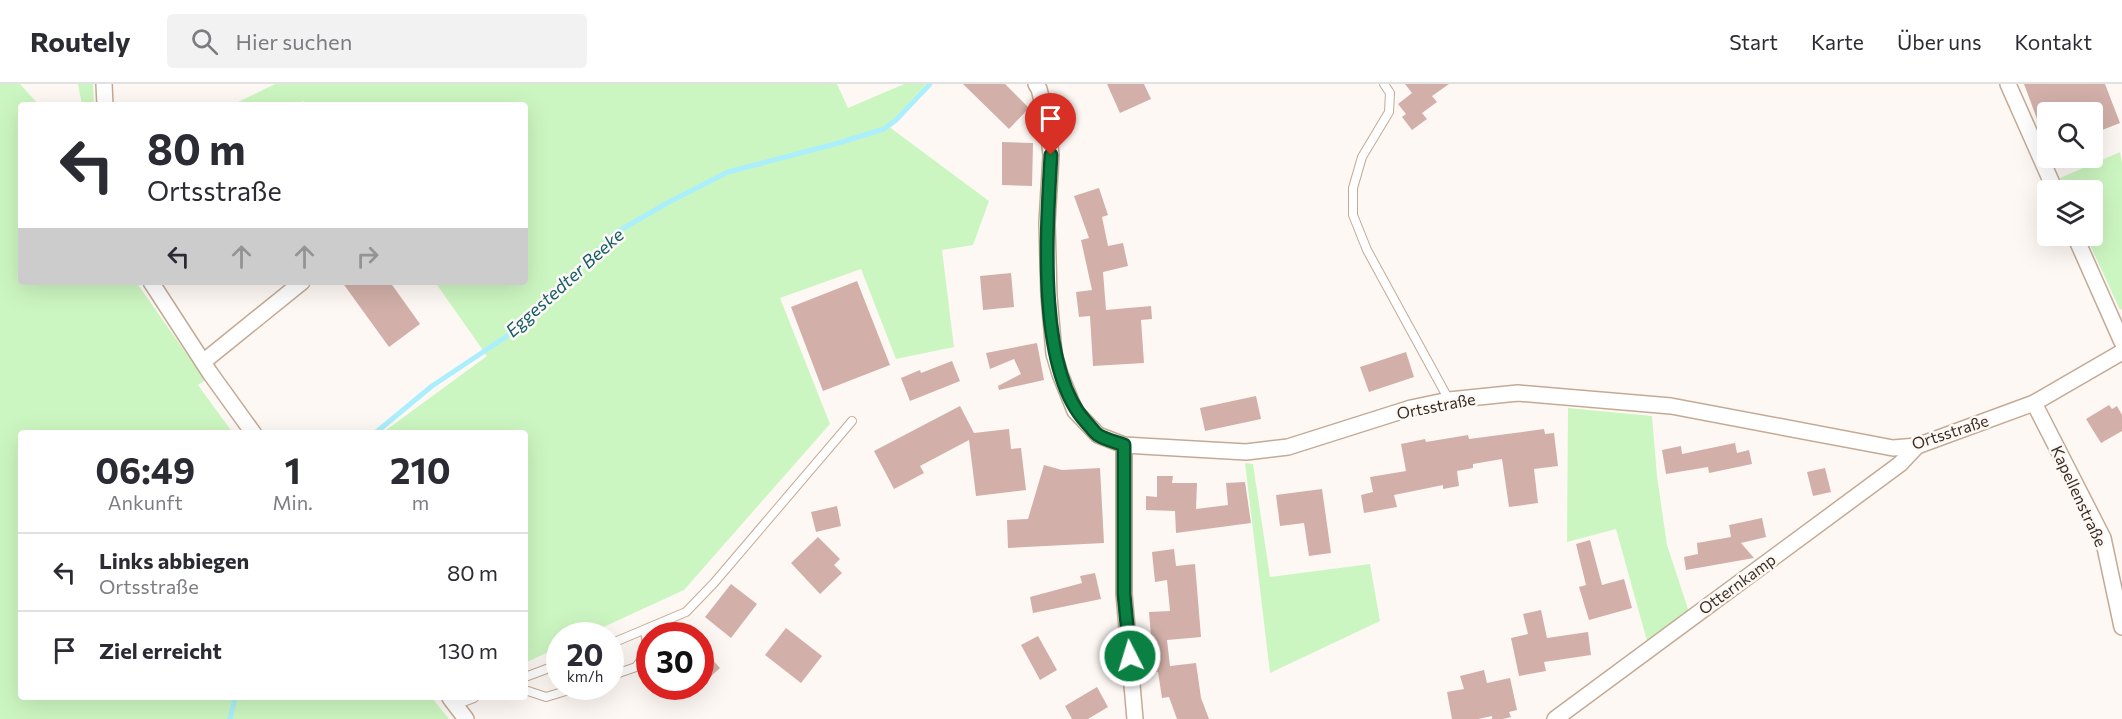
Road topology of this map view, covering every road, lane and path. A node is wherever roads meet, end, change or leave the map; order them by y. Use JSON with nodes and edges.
{"nodes":[{"id":1,"x":104,"y":84,"type":"edge"},
{"id":2,"x":1036,"y":84,"type":"edge"},
{"id":3,"x":1384,"y":84,"type":"edge"},
{"id":4,"x":2008,"y":84,"type":"edge"},
{"id":5,"x":105,"y":102,"type":"edge"},
{"id":6,"x":2051,"y":180,"type":"edge"},
{"id":7,"x":2079,"y":246,"type":"edge"},
{"id":8,"x":153,"y":285,"type":"edge"},
{"id":9,"x":298,"y":285,"type":"edge"},
{"id":10,"x":2122,"y":342,"type":"edge"},
{"id":11,"x":2122,"y":352,"type":"edge"},
{"id":12,"x":203,"y":362,"type":"junction"},
{"id":13,"x":1449,"y":400,"type":"junction"},
{"id":14,"x":2034,"y":403,"type":"junction"},
{"id":15,"x":852,"y":422,"type":"dead end"},
{"id":16,"x":251,"y":430,"type":"edge"},
{"id":17,"x":1124,"y":445,"type":"junction"},
{"id":18,"x":1917,"y":446,"type":"junction"},
{"id":19,"x":664,"y":622,"type":"edge"},
{"id":20,"x":2122,"y":627,"type":"edge"},
{"id":21,"x":546,"y":669,"type":"edge"},
{"id":22,"x":528,"y":676,"type":"edge"},
{"id":23,"x":528,"y":691,"type":"edge"},
{"id":24,"x":546,"y":697,"type":"edge"},
{"id":25,"x":452,"y":701,"type":"edge"},
{"id":26,"x":466,"y":719,"type":"edge"},
{"id":27,"x":1135,"y":719,"type":"edge"},
{"id":28,"x":1555,"y":719,"type":"edge"}],
"edges":[{"from":1,"to":5,"type":"street"},
{"from":2,"to":17,"type":"street","name":"Ortsstraße"},
{"from":3,"to":13,"type":"lane"},
{"from":4,"to":6,"type":"street"},
{"from":7,"to":10,"type":"street"},
{"from":8,"to":12,"type":"street"},
{"from":9,"to":12,"type":"street"},
{"from":11,"to":14,"type":"street","name":"Ortsstraße"},
{"from":12,"to":16,"type":"street"},
{"from":13,"to":17,"type":"street","name":"Ortsstraße"},
{"from":13,"to":18,"type":"street","name":"Ortsstraße"},
{"from":14,"to":18,"type":"street","name":"Ortsstraße"},
{"from":14,"to":20,"type":"street","name":"Kapellenstraße"},
{"from":15,"to":19,"type":"lane"},
{"from":17,"to":27,"type":"street"},
{"from":18,"to":28,"type":"street","name":"Otternkamp"},
{"from":21,"to":22,"type":"lane"},
{"from":23,"to":24,"type":"lane"},
{"from":25,"to":26,"type":"street"}]}
